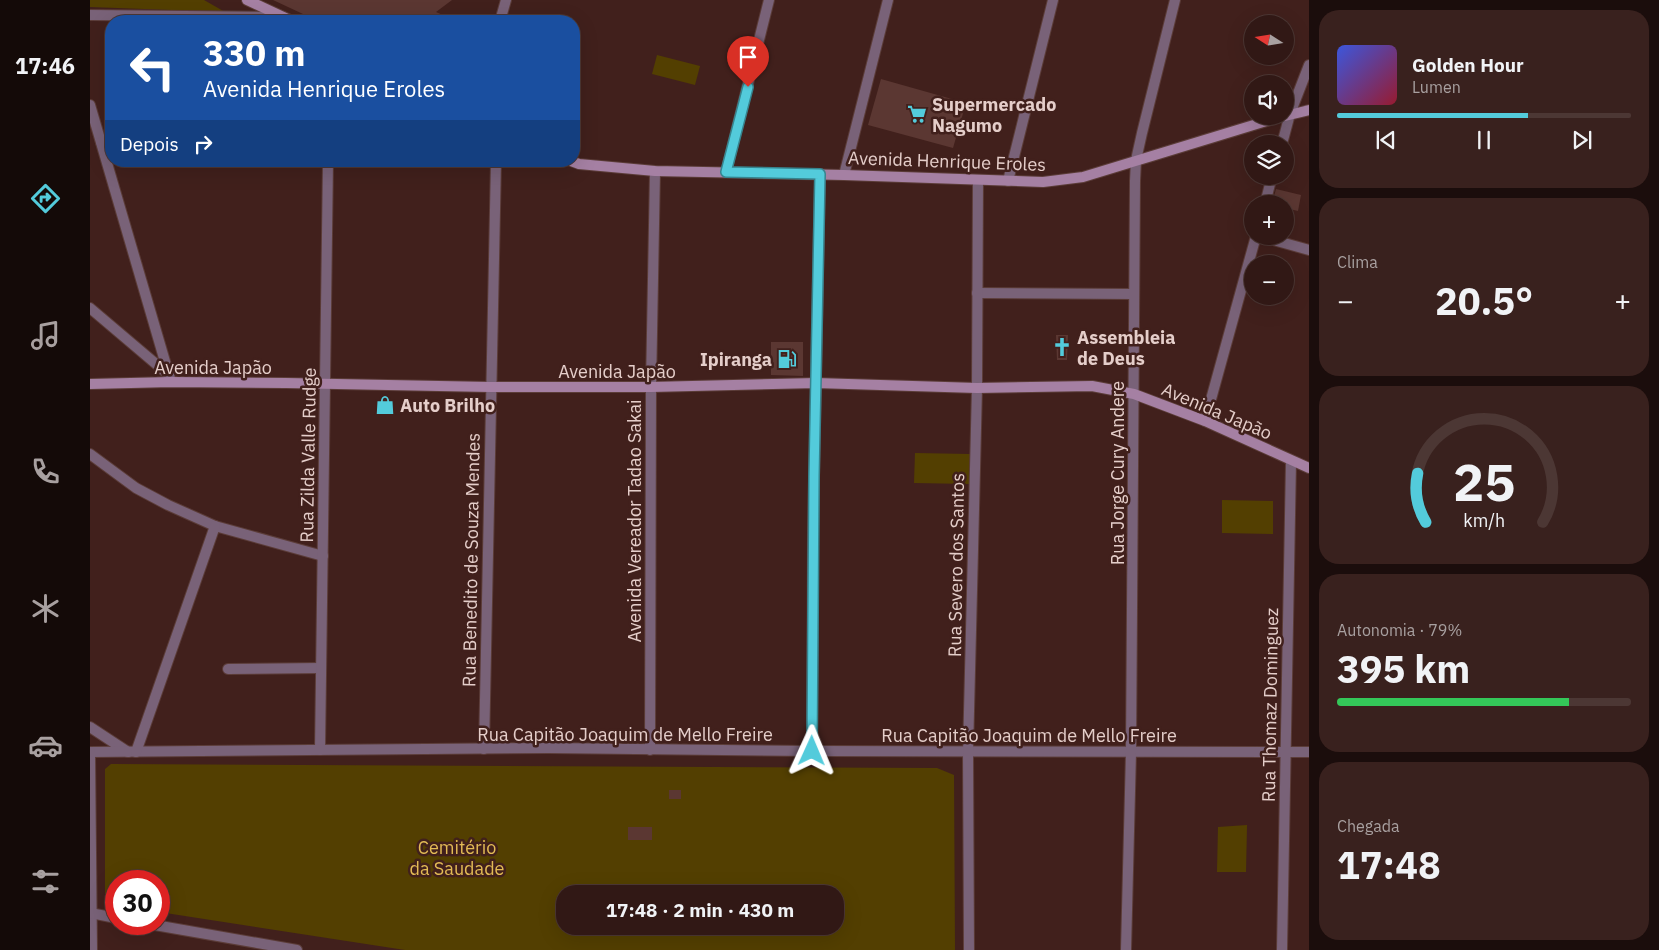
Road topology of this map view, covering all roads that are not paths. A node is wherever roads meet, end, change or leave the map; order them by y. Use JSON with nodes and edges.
{"nodes":[{"id":1,"x":248,"y":0,"type":"edge"},
{"id":2,"x":506,"y":0,"type":"edge"},
{"id":3,"x":769,"y":0,"type":"edge"},
{"id":4,"x":888,"y":0,"type":"edge"},
{"id":5,"x":1053,"y":0,"type":"edge"},
{"id":6,"x":1175,"y":0,"type":"edge"},
{"id":7,"x":90,"y":15,"type":"edge"},
{"id":8,"x":105,"y":15,"type":"edge"},
{"id":9,"x":280,"y":15,"type":"edge"},
{"id":10,"x":502,"y":15,"type":"edge"},
{"id":11,"x":1309,"y":65,"type":"edge"},
{"id":12,"x":1294,"y":98,"type":"edge"},
{"id":13,"x":90,"y":104,"type":"edge"},
{"id":14,"x":1309,"y":110,"type":"edge"},
{"id":15,"x":1294,"y":113,"type":"edge"},
{"id":16,"x":1253,"y":125,"type":"edge"},
{"id":17,"x":105,"y":140,"type":"edge"},
{"id":18,"x":1136,"y":160,"type":"junction"},
{"id":19,"x":580,"y":164,"type":"edge"},
{"id":20,"x":113,"y":167,"type":"edge"},
{"id":21,"x":328,"y":167,"type":"edge"},
{"id":22,"x":496,"y":167,"type":"edge"},
{"id":23,"x":655,"y":171,"type":"junction"},
{"id":24,"x":726,"y":172,"type":"junction"},
{"id":25,"x":820,"y":174,"type":"junction"},
{"id":26,"x":844,"y":174,"type":"junction"},
{"id":27,"x":978,"y":180,"type":"junction"},
{"id":28,"x":1008,"y":180,"type":"junction"},
{"id":29,"x":1254,"y":245,"type":"edge"},
{"id":30,"x":1290,"y":245,"type":"edge"},
{"id":31,"x":1309,"y":250,"type":"edge"},
{"id":32,"x":977,"y":293,"type":"junction"},
{"id":33,"x":1134,"y":294,"type":"junction"},
{"id":34,"x":90,"y":308,"type":"edge"},
{"id":35,"x":170,"y":378,"type":"junction"},
{"id":36,"x":816,"y":383,"type":"junction"},
{"id":37,"x":90,"y":384,"type":"edge"},
{"id":38,"x":325,"y":384,"type":"junction"},
{"id":39,"x":651,"y":387,"type":"junction"},
{"id":40,"x":490,"y":388,"type":"junction"},
{"id":41,"x":977,"y":388,"type":"junction"},
{"id":42,"x":1134,"y":394,"type":"junction"},
{"id":43,"x":1205,"y":422,"type":"junction"},
{"id":44,"x":90,"y":454,"type":"edge"},
{"id":45,"x":1291,"y":461,"type":"junction"},
{"id":46,"x":1309,"y":468,"type":"edge"},
{"id":47,"x":214,"y":526,"type":"junction"},
{"id":48,"x":323,"y":556,"type":"junction"},
{"id":49,"x":321,"y":668,"type":"junction"},
{"id":50,"x":228,"y":669,"type":"dead end"},
{"id":51,"x":90,"y":727,"type":"edge"},
{"id":52,"x":484,"y":749,"type":"junction"},
{"id":53,"x":320,"y":750,"type":"junction"},
{"id":54,"x":650,"y":750,"type":"junction"},
{"id":55,"x":812,"y":751,"type":"junction"},
{"id":56,"x":90,"y":752,"type":"edge"},
{"id":57,"x":132,"y":752,"type":"junction"},
{"id":58,"x":968,"y":752,"type":"junction"},
{"id":59,"x":1131,"y":752,"type":"junction"},
{"id":60,"x":1286,"y":752,"type":"junction"},
{"id":61,"x":1309,"y":752,"type":"edge"},
{"id":62,"x":91,"y":913,"type":"edge"},
{"id":63,"x":105,"y":916,"type":"edge"},
{"id":64,"x":170,"y":928,"type":"edge"},
{"id":65,"x":92,"y":950,"type":"edge"},
{"id":66,"x":291,"y":950,"type":"edge"},
{"id":67,"x":969,"y":950,"type":"edge"},
{"id":68,"x":1126,"y":950,"type":"edge"},
{"id":69,"x":1282,"y":950,"type":"edge"}],
"edges":[{"from":1,"to":9,"type":"main road"},
{"from":2,"to":10,"type":"street"},
{"from":3,"to":24,"type":"street"},
{"from":4,"to":26,"type":"street"},
{"from":5,"to":28,"type":"street"},
{"from":6,"to":18,"type":"street","name":"Rua Jorge Cury Andere"},
{"from":7,"to":8,"type":"street"},
{"from":11,"to":12,"type":"street"},
{"from":13,"to":17,"type":"street"},
{"from":14,"to":15,"type":"main road","name":"Avenida Henrique Eroles"},
{"from":16,"to":18,"type":"main road","name":"Avenida Henrique Eroles"},
{"from":18,"to":28,"type":"main road","name":"Avenida Henrique Eroles"},
{"from":18,"to":33,"type":"street","name":"Rua Jorge Cury Andere"},
{"from":19,"to":23,"type":"main road","name":"Avenida Henrique Eroles"},
{"from":20,"to":35,"type":"street"},
{"from":21,"to":38,"type":"street","name":"Rua Zilda Valle Rudge"},
{"from":22,"to":40,"type":"street","name":"Rua Benedito de Souza Mendes"},
{"from":23,"to":24,"type":"main road","name":"Avenida Henrique Eroles"},
{"from":23,"to":39,"type":"street","name":"Avenida Vereador Tadao Sakai"},
{"from":24,"to":25,"type":"main road","name":"Avenida Henrique Eroles"},
{"from":25,"to":26,"type":"main road","name":"Avenida Henrique Eroles"},
{"from":25,"to":36,"type":"street"},
{"from":26,"to":27,"type":"main road","name":"Avenida Henrique Eroles"},
{"from":27,"to":28,"type":"main road","name":"Avenida Henrique Eroles"},
{"from":27,"to":32,"type":"street","name":"Rua Severo dos Santos"},
{"from":29,"to":43,"type":"street"},
{"from":30,"to":31,"type":"street"},
{"from":32,"to":33,"type":"street"},
{"from":32,"to":41,"type":"street","name":"Rua Severo dos Santos"},
{"from":33,"to":42,"type":"street","name":"Rua Jorge Cury Andere"},
{"from":34,"to":35,"type":"street"},
{"from":35,"to":37,"type":"main road","name":"Avenida Japão"},
{"from":35,"to":38,"type":"main road","name":"Avenida Japão"},
{"from":36,"to":39,"type":"main road","name":"Avenida Japão"},
{"from":36,"to":41,"type":"main road","name":"Avenida Japão"},
{"from":36,"to":55,"type":"street"},
{"from":38,"to":40,"type":"main road","name":"Avenida Japão"},
{"from":38,"to":48,"type":"street","name":"Rua Zilda Valle Rudge"},
{"from":39,"to":40,"type":"main road","name":"Avenida Japão"},
{"from":39,"to":54,"type":"street","name":"Avenida Vereador Tadao Sakai"},
{"from":40,"to":52,"type":"street","name":"Rua Benedito de Souza Mendes"},
{"from":41,"to":42,"type":"main road","name":"Avenida Japão"},
{"from":41,"to":58,"type":"street","name":"Rua Severo dos Santos"},
{"from":42,"to":43,"type":"main road","name":"Avenida Japão"},
{"from":42,"to":59,"type":"street","name":"Rua Jorge Cury Andere"},
{"from":43,"to":45,"type":"main road","name":"Avenida Japão"},
{"from":44,"to":47,"type":"street"},
{"from":45,"to":46,"type":"main road","name":"Avenida Japão"},
{"from":45,"to":60,"type":"street","name":"Rua Thomaz Dominguez"},
{"from":47,"to":48,"type":"street"},
{"from":47,"to":57,"type":"street"},
{"from":48,"to":49,"type":"street","name":"Rua Zilda Valle Rudge"},
{"from":49,"to":50,"type":"street"},
{"from":49,"to":53,"type":"street","name":"Rua Zilda Valle Rudge"},
{"from":51,"to":57,"type":"street"},
{"from":52,"to":53,"type":"street","name":"Rua Capitão Joaquim de Mello Freire"},
{"from":52,"to":54,"type":"street","name":"Rua Capitão Joaquim de Mello Freire"},
{"from":53,"to":57,"type":"street","name":"Rua Capitão Joaquim de Mello Freire"},
{"from":54,"to":55,"type":"street","name":"Rua Capitão Joaquim de Mello Freire"},
{"from":55,"to":58,"type":"street","name":"Rua Capitão Joaquim de Mello Freire"},
{"from":56,"to":57,"type":"street","name":"Rua Capitão Joaquim de Mello Freire"},
{"from":56,"to":62,"type":"street"},
{"from":58,"to":59,"type":"street","name":"Rua Capitão Joaquim de Mello Freire"},
{"from":58,"to":67,"type":"street","name":"Rua Severo dos Santos"},
{"from":59,"to":60,"type":"street","name":"Rua Capitão Joaquim de Mello Freire"},
{"from":59,"to":68,"type":"street","name":"Rua Jorge Cury Andere"},
{"from":60,"to":61,"type":"street","name":"Rua Capitão Joaquim de Mello Freire"},
{"from":60,"to":69,"type":"street","name":"Rua Thomaz Dominguez"},
{"from":62,"to":63,"type":"street"},
{"from":62,"to":65,"type":"street"},
{"from":64,"to":66,"type":"street"}]}
